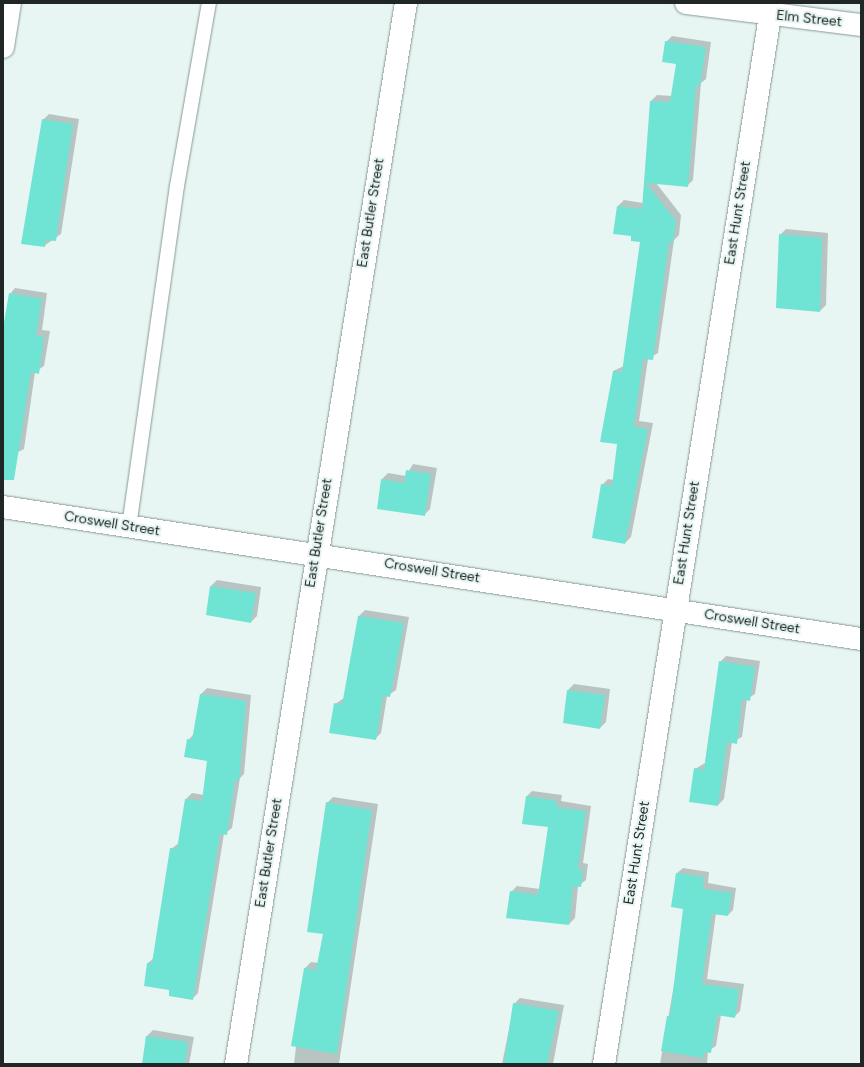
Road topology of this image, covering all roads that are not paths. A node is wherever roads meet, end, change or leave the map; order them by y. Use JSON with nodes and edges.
{"nodes":[{"id":1,"x":10,"y":3,"type":"edge"},
{"id":2,"x":209,"y":3,"type":"edge"},
{"id":3,"x":406,"y":3,"type":"edge"},
{"id":4,"x":686,"y":3,"type":"edge"},
{"id":5,"x":771,"y":9,"type":"edge"},
{"id":6,"x":861,"y":25,"type":"edge"},
{"id":7,"x":3,"y":47,"type":"edge"},
{"id":8,"x":3,"y":507,"type":"edge"},
{"id":9,"x":129,"y":527,"type":"junction"},
{"id":10,"x":316,"y":554,"type":"junction"},
{"id":11,"x":675,"y":610,"type":"junction"},
{"id":12,"x":861,"y":639,"type":"edge"},
{"id":13,"x":236,"y":1064,"type":"edge"},
{"id":14,"x":604,"y":1064,"type":"edge"}],
"edges":[{"from":1,"to":7,"type":"street"},
{"from":2,"to":9,"type":"lane"},
{"from":3,"to":10,"type":"street","name":"East Butler Street"},
{"from":4,"to":5,"type":"street","name":"Elm Street"},
{"from":5,"to":6,"type":"street","name":"Elm Street"},
{"from":5,"to":11,"type":"street","name":"East Hunt Street"},
{"from":8,"to":9,"type":"street","name":"Croswell Street"},
{"from":9,"to":10,"type":"street","name":"Croswell Street"},
{"from":10,"to":11,"type":"street","name":"Croswell Street"},
{"from":10,"to":13,"type":"street","name":"East Butler Street"},
{"from":11,"to":12,"type":"street","name":"Croswell Street"},
{"from":11,"to":14,"type":"street","name":"East Hunt Street"}]}
